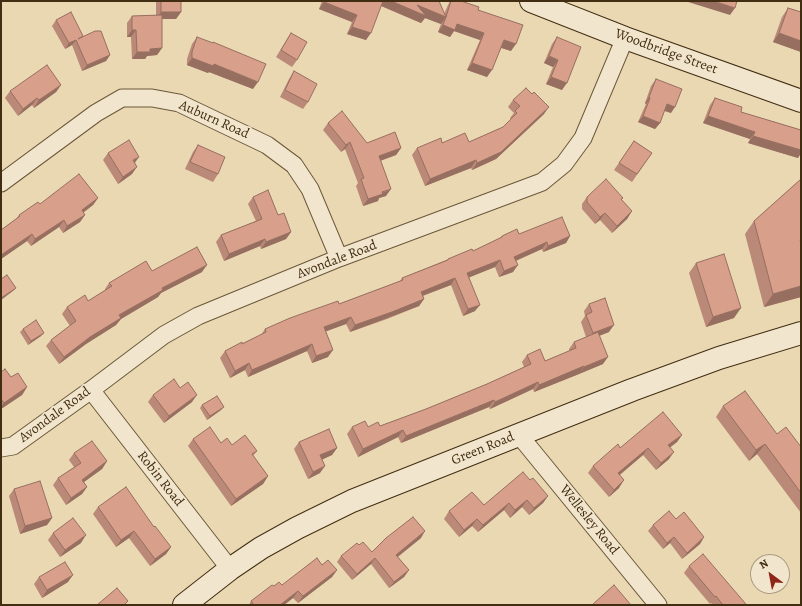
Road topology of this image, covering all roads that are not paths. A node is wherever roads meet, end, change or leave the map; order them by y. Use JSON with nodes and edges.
{"nodes":[{"id":1,"x":531,"y":1,"type":"edge"},
{"id":2,"x":625,"y":38,"type":"junction"},
{"id":3,"x":801,"y":101,"type":"edge"},
{"id":4,"x":1,"y":183,"type":"edge"},
{"id":5,"x":339,"y":258,"type":"junction"},
{"id":6,"x":801,"y":333,"type":"edge"},
{"id":7,"x":91,"y":390,"type":"junction"},
{"id":8,"x":519,"y":434,"type":"junction"},
{"id":9,"x":1,"y":448,"type":"edge"},
{"id":10,"x":230,"y":569,"type":"junction"},
{"id":11,"x":184,"y":605,"type":"edge"},
{"id":12,"x":658,"y":605,"type":"edge"}],
"edges":[{"from":1,"to":2,"type":"street","name":"Woodbridge Street"},
{"from":2,"to":3,"type":"street","name":"Woodbridge Street"},
{"from":2,"to":5,"type":"street","name":"Avondale Road"},
{"from":4,"to":5,"type":"street","name":"Auburn Road"},
{"from":5,"to":7,"type":"street","name":"Avondale Road"},
{"from":6,"to":8,"type":"street","name":"Green Road"},
{"from":7,"to":9,"type":"street","name":"Avondale Road"},
{"from":7,"to":10,"type":"street","name":"Robin Road"},
{"from":8,"to":10,"type":"street","name":"Green Road"},
{"from":8,"to":12,"type":"street","name":"Wellesley Road"},
{"from":10,"to":11,"type":"street","name":"Green Road"}]}
